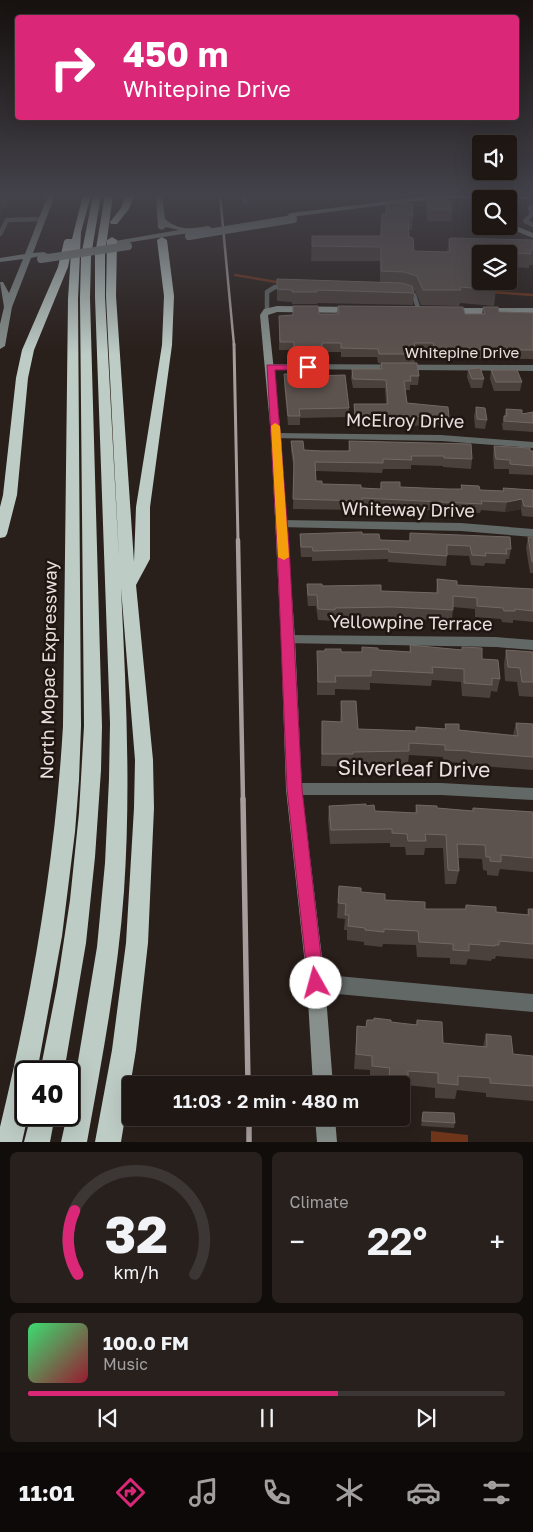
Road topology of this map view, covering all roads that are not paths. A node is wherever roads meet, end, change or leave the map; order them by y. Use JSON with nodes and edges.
{"nodes":[{"id":1,"x":30,"y":248,"type":"edge"},
{"id":2,"x":67,"y":248,"type":"edge"},
{"id":3,"x":77,"y":248,"type":"edge"},
{"id":4,"x":86,"y":248,"type":"edge"},
{"id":5,"x":87,"y":248,"type":"edge"},
{"id":6,"x":101,"y":248,"type":"edge"},
{"id":7,"x":109,"y":248,"type":"edge"},
{"id":8,"x":112,"y":248,"type":"edge"},
{"id":9,"x":158,"y":248,"type":"edge"},
{"id":10,"x":43,"y":256,"type":"junction"},
{"id":11,"x":26,"y":259,"type":"junction"},
{"id":12,"x":0,"y":260,"type":"edge"},
{"id":13,"x":0,"y":265,"type":"edge"},
{"id":14,"x":0,"y":284,"type":"edge"},
{"id":15,"x":289,"y":287,"type":"edge"},
{"id":16,"x":402,"y":291,"type":"edge"},
{"id":17,"x":8,"y":307,"type":"junction"},
{"id":18,"x":362,"y":310,"type":"edge"},
{"id":19,"x":267,"y":311,"type":"junction"},
{"id":20,"x":423,"y":311,"type":"joint"},
{"id":21,"x":533,"y":311,"type":"edge"},
{"id":22,"x":0,"y":346,"type":"edge"},
{"id":23,"x":270,"y":367,"type":"junction"},
{"id":24,"x":533,"y":368,"type":"edge"},
{"id":25,"x":276,"y":436,"type":"junction"},
{"id":26,"x":533,"y":444,"type":"edge"},
{"id":27,"x":282,"y":524,"type":"junction"},
{"id":28,"x":533,"y":533,"type":"edge"},
{"id":29,"x":0,"y":534,"type":"edge"},
{"id":30,"x":128,"y":585,"type":"junction"},
{"id":31,"x":288,"y":640,"type":"junction"},
{"id":32,"x":533,"y":645,"type":"edge"},
{"id":33,"x":294,"y":789,"type":"junction"},
{"id":34,"x":533,"y":794,"type":"edge"},
{"id":35,"x":316,"y":983,"type":"junction"},
{"id":36,"x":533,"y":1003,"type":"edge"},
{"id":37,"x":54,"y":1061,"type":"edge"},
{"id":38,"x":322,"y":1076,"type":"edge"},
{"id":39,"x":41,"y":1126,"type":"edge"},
{"id":40,"x":326,"y":1126,"type":"edge"},
{"id":41,"x":9,"y":1142,"type":"edge"},
{"id":42,"x":37,"y":1142,"type":"edge"},
{"id":43,"x":74,"y":1142,"type":"edge"},
{"id":44,"x":108,"y":1142,"type":"edge"},
{"id":45,"x":327,"y":1142,"type":"edge"}],
"edges":[{"from":1,"to":11,"type":"main road"},
{"from":2,"to":29,"type":"highway"},
{"from":3,"to":41,"type":"highway","name":"North Mopac Expressway"},
{"from":4,"to":10,"type":"main road"},
{"from":5,"to":37,"type":"highway"},
{"from":6,"to":43,"type":"highway"},
{"from":7,"to":10,"type":"main road","bridge":true},
{"from":8,"to":30,"type":"highway"},
{"from":9,"to":30,"type":"highway"},
{"from":10,"to":11,"type":"main road"},
{"from":11,"to":12,"type":"main road"},
{"from":11,"to":13,"type":"main road"},
{"from":11,"to":17,"type":"main road"},
{"from":14,"to":17,"type":"main road"},
{"from":15,"to":19,"type":"lane"},
{"from":16,"to":20,"type":"lane"},
{"from":17,"to":22,"type":"main road"},
{"from":18,"to":19,"type":"main road"},
{"from":19,"to":23,"type":"main road"},
{"from":20,"to":21,"type":"main road"},
{"from":23,"to":24,"type":"street","name":"Whitepine Drive"},
{"from":23,"to":25,"type":"main road"},
{"from":25,"to":26,"type":"street","name":"McElroy Drive"},
{"from":25,"to":27,"type":"main road"},
{"from":27,"to":28,"type":"street","name":"Whiteway Drive"},
{"from":27,"to":31,"type":"main road"},
{"from":30,"to":44,"type":"highway"},
{"from":31,"to":32,"type":"street","name":"Yellowpine Terrace"},
{"from":31,"to":33,"type":"main road"},
{"from":33,"to":34,"type":"street","name":"Silverleaf Drive"},
{"from":33,"to":35,"type":"main road"},
{"from":35,"to":36,"type":"street"},
{"from":35,"to":38,"type":"main road"},
{"from":39,"to":42,"type":"highway"},
{"from":40,"to":45,"type":"main road"}]}
